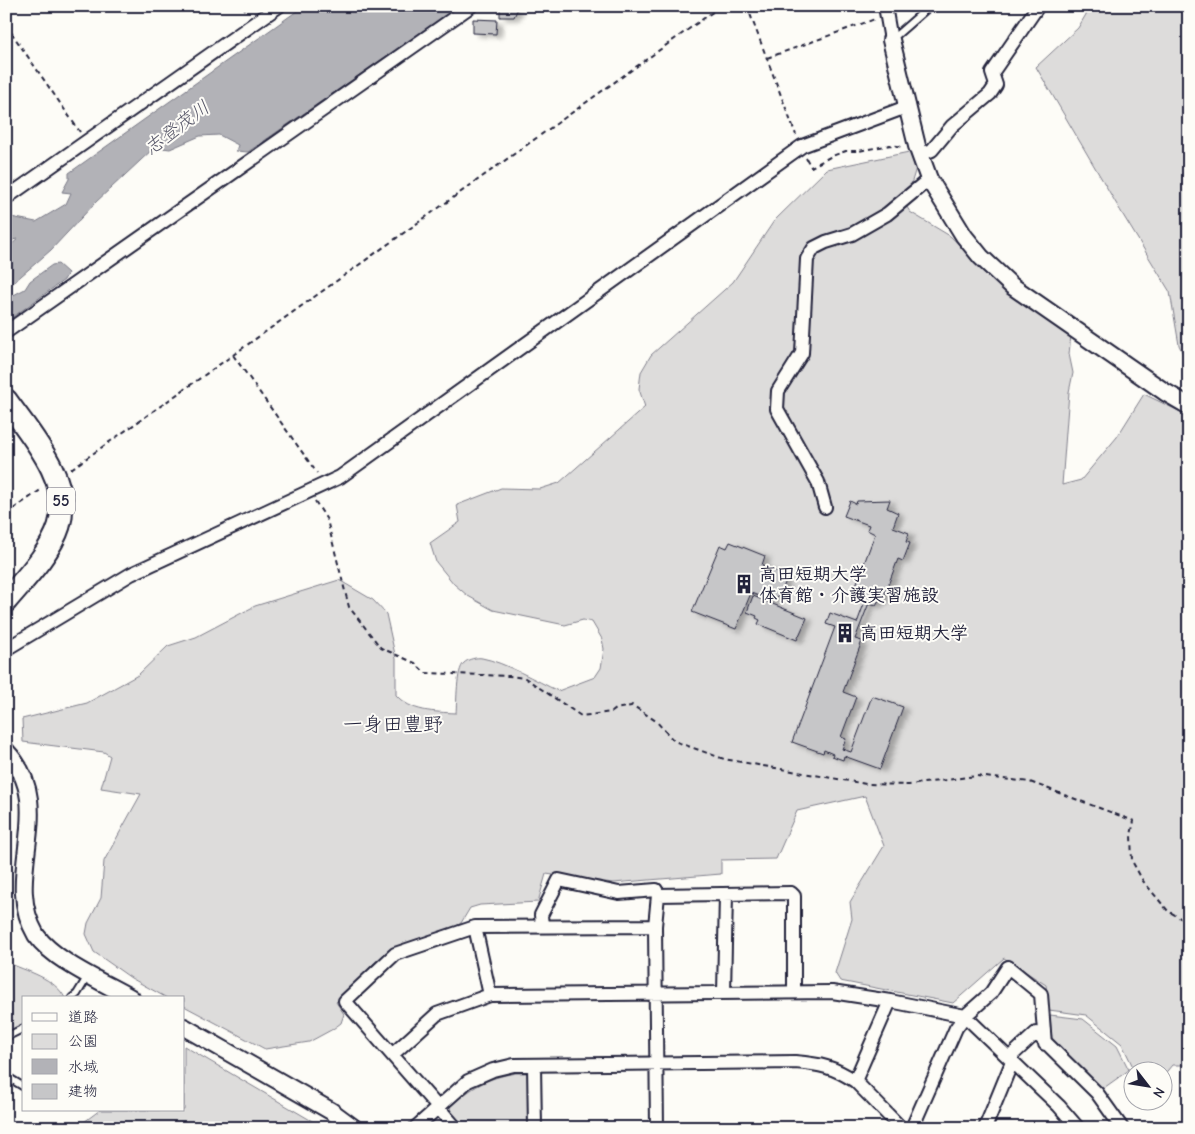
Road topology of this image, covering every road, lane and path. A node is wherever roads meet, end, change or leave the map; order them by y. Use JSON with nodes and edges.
{"nodes":[{"id":1,"x":279,"y":6,"type":"edge"},
{"id":2,"x":471,"y":6,"type":"edge"},
{"id":3,"x":721,"y":6,"type":"edge"},
{"id":4,"x":747,"y":6,"type":"edge"},
{"id":5,"x":930,"y":6,"type":"edge"},
{"id":6,"x":1038,"y":6,"type":"edge"},
{"id":7,"x":886,"y":11,"type":"edge"},
{"id":8,"x":6,"y":25,"type":"edge"},
{"id":9,"x":891,"y":40,"type":"junction"},
{"id":10,"x":767,"y":58,"type":"junction"},
{"id":11,"x":909,"y":106,"type":"junction"},
{"id":12,"x":86,"y":141,"type":"junction"},
{"id":13,"x":800,"y":147,"type":"junction"},
{"id":14,"x":919,"y":152,"type":"junction"},
{"id":15,"x":929,"y":178,"type":"junction"},
{"id":16,"x":6,"y":198,"type":"edge"},
{"id":17,"x":6,"y":332,"type":"edge"},
{"id":18,"x":232,"y":355,"type":"junction"},
{"id":19,"x":6,"y":400,"type":"edge"},
{"id":20,"x":1189,"y":406,"type":"edge"},
{"id":21,"x":56,"y":478,"type":"junction"},
{"id":22,"x":325,"y":485,"type":"junction"},
{"id":23,"x":310,"y":492,"type":"junction"},
{"id":24,"x":825,"y":507,"type":"dead end"},
{"id":25,"x":6,"y":514,"type":"edge"},
{"id":26,"x":6,"y":601,"type":"edge"},
{"id":27,"x":6,"y":649,"type":"edge"},
{"id":28,"x":6,"y":751,"type":"edge"},
{"id":29,"x":726,"y":894,"type":"junction"},
{"id":30,"x":658,"y":896,"type":"junction"},
{"id":31,"x":1189,"y":923,"type":"edge"},
{"id":32,"x":542,"y":926,"type":"junction"},
{"id":33,"x":655,"y":926,"type":"junction"},
{"id":34,"x":475,"y":927,"type":"junction"},
{"id":35,"x":89,"y":975,"type":"junction"},
{"id":36,"x":794,"y":992,"type":"junction"},
{"id":37,"x":724,"y":993,"type":"junction"},
{"id":38,"x":656,"y":994,"type":"junction"},
{"id":39,"x":490,"y":995,"type":"junction"},
{"id":40,"x":74,"y":996,"type":"edge"},
{"id":41,"x":127,"y":996,"type":"edge"},
{"id":42,"x":890,"y":1001,"type":"junction"},
{"id":43,"x":965,"y":1016,"type":"junction"},
{"id":44,"x":185,"y":1028,"type":"edge"},
{"id":45,"x":22,"y":1029,"type":"edge"},
{"id":46,"x":6,"y":1037,"type":"edge"},
{"id":47,"x":1045,"y":1044,"type":"junction"},
{"id":48,"x":392,"y":1054,"type":"junction"},
{"id":49,"x":1011,"y":1060,"type":"junction"},
{"id":50,"x":534,"y":1065,"type":"junction"},
{"id":51,"x":658,"y":1065,"type":"junction"},
{"id":52,"x":6,"y":1076,"type":"edge"},
{"id":53,"x":855,"y":1082,"type":"junction"},
{"id":54,"x":22,"y":1086,"type":"edge"},
{"id":55,"x":438,"y":1107,"type":"junction"},
{"id":56,"x":989,"y":1126,"type":"edge"},
{"id":57,"x":354,"y":1128,"type":"edge"},
{"id":58,"x":415,"y":1128,"type":"edge"},
{"id":59,"x":456,"y":1128,"type":"edge"},
{"id":60,"x":534,"y":1128,"type":"edge"},
{"id":61,"x":658,"y":1128,"type":"edge"},
{"id":62,"x":901,"y":1128,"type":"edge"},
{"id":63,"x":912,"y":1128,"type":"edge"},
{"id":64,"x":1078,"y":1128,"type":"edge"},
{"id":65,"x":1122,"y":1128,"type":"edge"}],
"edges":[{"from":1,"to":12,"type":"street"},
{"from":2,"to":17,"type":"street"},
{"from":3,"to":18,"type":"path"},
{"from":4,"to":10,"type":"path"},
{"from":5,"to":9,"type":"lane"},
{"from":6,"to":14,"type":"street"},
{"from":7,"to":9,"type":"street"},
{"from":7,"to":10,"type":"path"},
{"from":8,"to":12,"type":"path"},
{"from":9,"to":11,"type":"street"},
{"from":10,"to":13,"type":"path"},
{"from":11,"to":13,"type":"street"},
{"from":11,"to":14,"type":"street"},
{"from":12,"to":16,"type":"street"},
{"from":13,"to":14,"type":"path"},
{"from":13,"to":22,"type":"street"},
{"from":14,"to":15,"type":"street"},
{"from":15,"to":20,"type":"street"},
{"from":15,"to":24,"type":"street"},
{"from":18,"to":21,"type":"path"},
{"from":18,"to":22,"type":"path"},
{"from":19,"to":21,"type":"main road","number":"55"},
{"from":21,"to":25,"type":"path"},
{"from":21,"to":26,"type":"main road","number":"55"},
{"from":22,"to":23,"type":"street"},
{"from":23,"to":27,"type":"street"},
{"from":23,"to":31,"type":"path"},
{"from":28,"to":35,"type":"street"},
{"from":29,"to":30,"type":"street"},
{"from":29,"to":36,"type":"street"},
{"from":29,"to":37,"type":"street"},
{"from":30,"to":32,"type":"street"},
{"from":30,"to":33,"type":"street"},
{"from":32,"to":33,"type":"street"},
{"from":32,"to":34,"type":"street"},
{"from":33,"to":38,"type":"street"},
{"from":34,"to":39,"type":"street"},
{"from":34,"to":48,"type":"street"},
{"from":35,"to":40,"type":"lane"},
{"from":35,"to":41,"type":"street"},
{"from":36,"to":37,"type":"street"},
{"from":36,"to":42,"type":"street"},
{"from":37,"to":38,"type":"street"},
{"from":38,"to":39,"type":"street"},
{"from":38,"to":51,"type":"street"},
{"from":39,"to":48,"type":"street"},
{"from":42,"to":43,"type":"street"},
{"from":42,"to":53,"type":"street"},
{"from":43,"to":47,"type":"street"},
{"from":43,"to":49,"type":"street"},
{"from":43,"to":63,"type":"street"},
{"from":44,"to":57,"type":"street"},
{"from":45,"to":46,"type":"lane"},
{"from":47,"to":49,"type":"street"},
{"from":47,"to":65,"type":"street"},
{"from":48,"to":55,"type":"street"},
{"from":49,"to":56,"type":"street"},
{"from":49,"to":64,"type":"street"},
{"from":50,"to":51,"type":"street"},
{"from":50,"to":55,"type":"street"},
{"from":50,"to":60,"type":"street"},
{"from":51,"to":53,"type":"street"},
{"from":51,"to":61,"type":"street"},
{"from":52,"to":54,"type":"lane"},
{"from":53,"to":62,"type":"street"},
{"from":55,"to":58,"type":"street"},
{"from":55,"to":59,"type":"street"}]}
